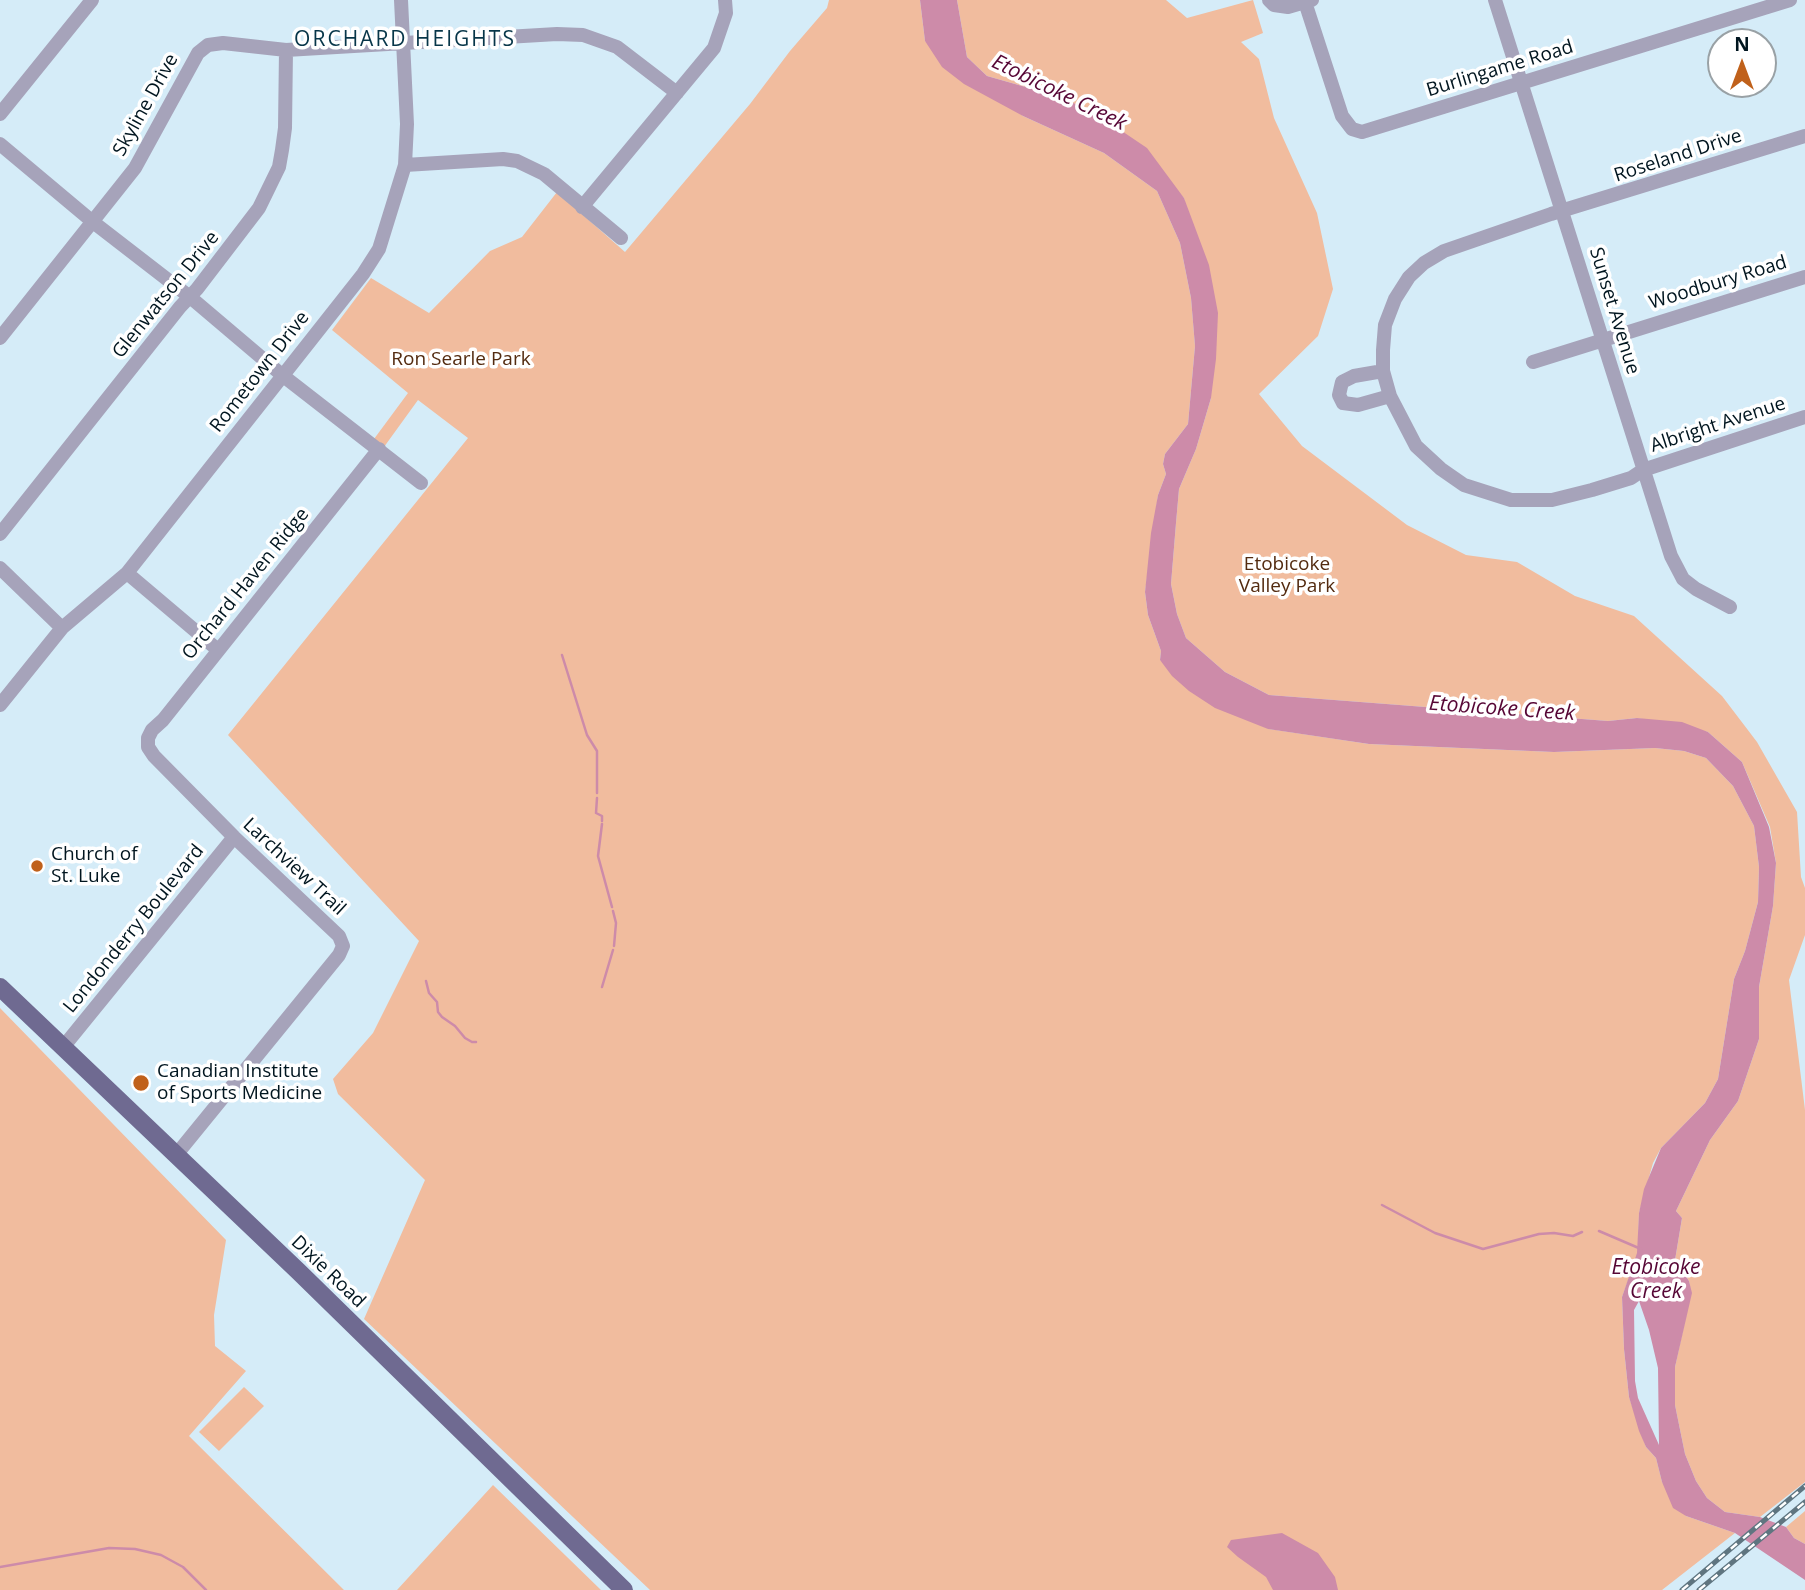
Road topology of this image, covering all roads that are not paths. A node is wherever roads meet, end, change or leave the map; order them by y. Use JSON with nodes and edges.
{"nodes":[{"id":1,"x":92,"y":0,"type":"edge"},
{"id":2,"x":401,"y":0,"type":"edge"},
{"id":3,"x":725,"y":0,"type":"edge"},
{"id":4,"x":1494,"y":0,"type":"edge"},
{"id":5,"x":1790,"y":0,"type":"edge"},
{"id":6,"x":1308,"y":1,"type":"edge"},
{"id":7,"x":1271,"y":2,"type":"edge"},
{"id":8,"x":404,"y":44,"type":"junction"},
{"id":9,"x":286,"y":50,"type":"junction"},
{"id":10,"x":1521,"y":83,"type":"junction"},
{"id":11,"x":677,"y":93,"type":"junction"},
{"id":12,"x":0,"y":114,"type":"edge"},
{"id":13,"x":1805,"y":136,"type":"edge"},
{"id":14,"x":0,"y":145,"type":"edge"},
{"id":15,"x":405,"y":165,"type":"junction"},
{"id":16,"x":582,"y":207,"type":"junction"},
{"id":17,"x":1562,"y":211,"type":"junction"},
{"id":18,"x":93,"y":222,"type":"junction"},
{"id":19,"x":621,"y":238,"type":"dead end"},
{"id":20,"x":1805,"y":277,"type":"edge"},
{"id":21,"x":190,"y":297,"type":"junction"},
{"id":22,"x":0,"y":338,"type":"edge"},
{"id":23,"x":1603,"y":339,"type":"junction"},
{"id":24,"x":1533,"y":362,"type":"dead end"},
{"id":25,"x":1383,"y":371,"type":"junction"},
{"id":26,"x":282,"y":375,"type":"junction"},
{"id":27,"x":1390,"y":397,"type":"junction"},
{"id":28,"x":1805,"y":418,"type":"edge"},
{"id":29,"x":379,"y":449,"type":"junction"},
{"id":30,"x":1643,"y":470,"type":"junction"},
{"id":31,"x":421,"y":483,"type":"dead end"},
{"id":32,"x":0,"y":534,"type":"edge"},
{"id":33,"x":0,"y":568,"type":"edge"},
{"id":34,"x":127,"y":573,"type":"junction"},
{"id":35,"x":1730,"y":607,"type":"dead end"},
{"id":36,"x":62,"y":628,"type":"junction"},
{"id":37,"x":218,"y":650,"type":"junction"},
{"id":38,"x":0,"y":705,"type":"edge"},
{"id":39,"x":148,"y":744,"type":"joint"},
{"id":40,"x":234,"y":837,"type":"junction"},
{"id":41,"x":0,"y":987,"type":"edge"},
{"id":42,"x":64,"y":1046,"type":"junction"},
{"id":43,"x":176,"y":1155,"type":"junction"},
{"id":44,"x":624,"y":1590,"type":"edge"}],
"edges":[{"from":1,"to":12,"type":"street"},
{"from":2,"to":8,"type":"street","name":"Rometown Drive"},
{"from":3,"to":11,"type":"street"},
{"from":4,"to":10,"type":"street","name":"Sunset Avenue"},
{"from":5,"to":10,"type":"street","name":"Burlingame Road"},
{"from":6,"to":7,"type":"street"},
{"from":6,"to":10,"type":"street","name":"Burlingame Road"},
{"from":8,"to":9,"type":"street","name":"Skyline Drive"},
{"from":8,"to":11,"type":"street","name":"Skyline Drive"},
{"from":8,"to":15,"type":"street","name":"Rometown Drive"},
{"from":9,"to":18,"type":"street","name":"Skyline Drive"},
{"from":9,"to":21,"type":"street","name":"Glenwatson Drive"},
{"from":10,"to":17,"type":"street","name":"Sunset Avenue"},
{"from":11,"to":16,"type":"street"},
{"from":13,"to":17,"type":"street","name":"Roseland Drive"},
{"from":14,"to":18,"type":"street"},
{"from":15,"to":16,"type":"street"},
{"from":15,"to":26,"type":"street","name":"Rometown Drive"},
{"from":16,"to":19,"type":"street"},
{"from":17,"to":23,"type":"street","name":"Sunset Avenue"},
{"from":17,"to":25,"type":"street","name":"Roseland Drive"},
{"from":18,"to":21,"type":"street"},
{"from":18,"to":22,"type":"street","name":"Skyline Drive"},
{"from":20,"to":23,"type":"street","name":"Woodbury Road"},
{"from":21,"to":26,"type":"street"},
{"from":21,"to":32,"type":"street","name":"Glenwatson Drive"},
{"from":23,"to":24,"type":"street","name":"Woodbury Road"},
{"from":23,"to":30,"type":"street","name":"Sunset Avenue"},
{"from":25,"to":27,"type":"street","name":"Roseland Drive"},
{"from":25,"to":27,"type":"street"},
{"from":26,"to":29,"type":"street"},
{"from":26,"to":34,"type":"street","name":"Rometown Drive"},
{"from":27,"to":30,"type":"street","name":"Albright Avenue"},
{"from":28,"to":30,"type":"street","name":"Albright Avenue"},
{"from":29,"to":31,"type":"street"},
{"from":29,"to":37,"type":"street","name":"Orchard Haven Ridge"},
{"from":30,"to":35,"type":"street","name":"Sunset Avenue"},
{"from":33,"to":36,"type":"street"},
{"from":34,"to":36,"type":"street","name":"Rometown Drive"},
{"from":34,"to":37,"type":"street"},
{"from":36,"to":38,"type":"street","name":"Rometown Drive"},
{"from":37,"to":39,"type":"street","name":"Orchard Haven Ridge"},
{"from":39,"to":40,"type":"street","name":"Larchview Trail"},
{"from":40,"to":42,"type":"street","name":"Londonderry Boulevard"},
{"from":40,"to":43,"type":"street","name":"Larchview Trail"},
{"from":41,"to":42,"type":"main road","name":"Dixie Road"},
{"from":42,"to":43,"type":"main road","name":"Dixie Road"},
{"from":43,"to":44,"type":"main road","name":"Dixie Road"}]}
